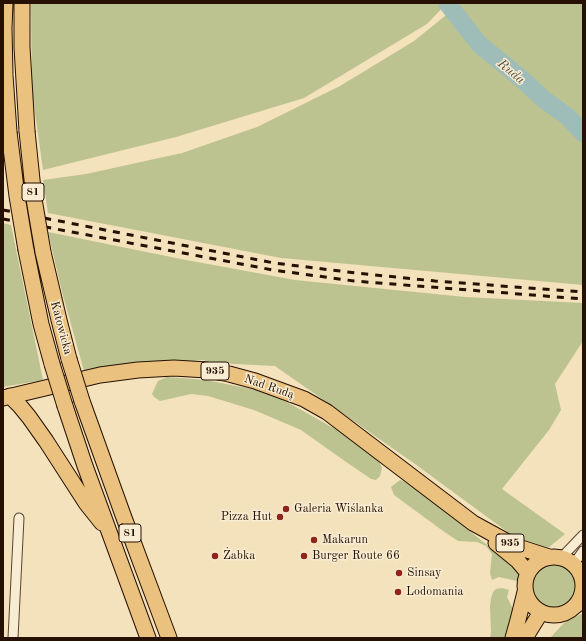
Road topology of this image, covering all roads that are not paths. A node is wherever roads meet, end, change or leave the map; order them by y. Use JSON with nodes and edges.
{"nodes":[{"id":1,"x":4,"y":3,"type":"edge"},
{"id":2,"x":22,"y":3,"type":"edge"},
{"id":3,"x":7,"y":397,"type":"edge"},
{"id":4,"x":19,"y":518,"type":"dead end"},
{"id":5,"x":473,"y":523,"type":"junction"},
{"id":6,"x":110,"y":533,"type":"junction"},
{"id":7,"x":583,"y":535,"type":"edge"},
{"id":8,"x":583,"y":551,"type":"edge"},
{"id":9,"x":561,"y":560,"type":"junction"},
{"id":10,"x":528,"y":573,"type":"junction"},
{"id":11,"x":582,"y":579,"type":"edge"},
{"id":12,"x":525,"y":592,"type":"junction"},
{"id":13,"x":578,"y":605,"type":"edge"},
{"id":14,"x":541,"y":612,"type":"junction"},
{"id":15,"x":13,"y":638,"type":"edge"},
{"id":16,"x":148,"y":638,"type":"edge"},
{"id":17,"x":169,"y":638,"type":"edge"},
{"id":18,"x":512,"y":638,"type":"edge"},
{"id":19,"x":525,"y":638,"type":"edge"}],
"edges":[{"from":1,"to":6,"type":"main road","name":"Katowicka","number":"81","bridge":true},
{"from":2,"to":17,"type":"main road","name":"Katowicka","number":"81","bridge":true},
{"from":3,"to":5,"type":"main road","name":"Nad Rudą","number":"935"},
{"from":3,"to":6,"type":"main road"},
{"from":4,"to":15,"type":"street"},
{"from":5,"to":9,"type":"main road","name":"Nad Rudą","number":"935"},
{"from":5,"to":10,"type":"main road","name":"Nad Rudą","number":"935"},
{"from":6,"to":16,"type":"main road","name":"Katowicka","number":"81"},
{"from":7,"to":9,"type":"street"},
{"from":8,"to":9,"type":"street"},
{"from":9,"to":10,"type":"main road","number":"935"},
{"from":9,"to":11,"type":"main road"},
{"from":10,"to":12,"type":"main road"},
{"from":11,"to":13,"type":"main road"},
{"from":12,"to":14,"type":"main road"},
{"from":12,"to":18,"type":"main road"},
{"from":13,"to":14,"type":"main road"},
{"from":14,"to":19,"type":"main road"}]}
